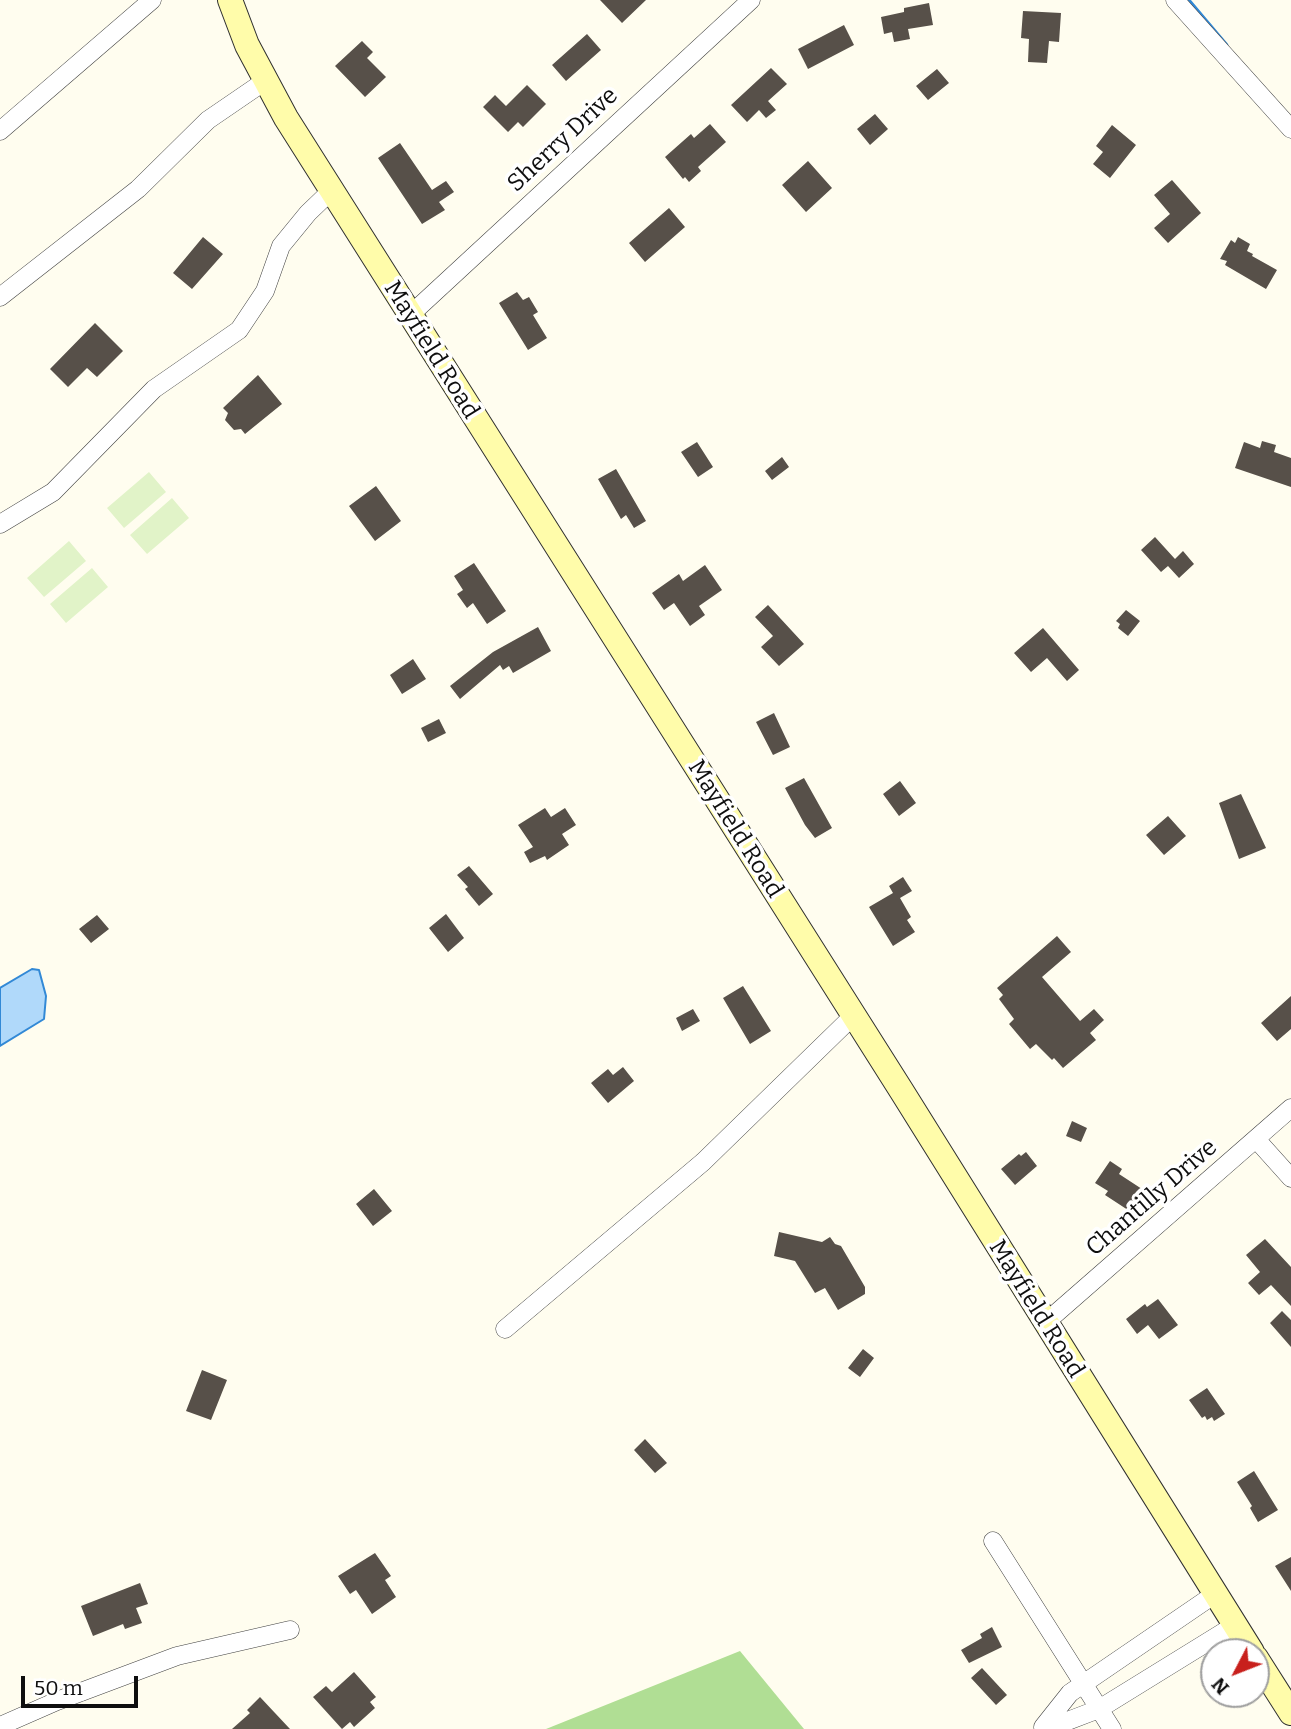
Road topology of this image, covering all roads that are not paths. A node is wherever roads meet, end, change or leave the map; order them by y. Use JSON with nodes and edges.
{"nodes":[{"id":1,"x":152,"y":0,"type":"edge"},
{"id":2,"x":230,"y":0,"type":"edge"},
{"id":3,"x":751,"y":0,"type":"edge"},
{"id":4,"x":1175,"y":0,"type":"edge"},
{"id":5,"x":265,"y":81,"type":"junction"},
{"id":6,"x":1291,"y":129,"type":"edge"},
{"id":7,"x":0,"y":131,"type":"edge"},
{"id":8,"x":332,"y":190,"type":"junction"},
{"id":9,"x":0,"y":297,"type":"edge"},
{"id":10,"x":409,"y":316,"type":"junction"},
{"id":11,"x":0,"y":524,"type":"edge"},
{"id":12,"x":853,"y":1016,"type":"junction"},
{"id":13,"x":1291,"y":1108,"type":"edge"},
{"id":14,"x":1256,"y":1139,"type":"junction"},
{"id":15,"x":1291,"y":1178,"type":"edge"},
{"id":16,"x":1045,"y":1323,"type":"junction"},
{"id":17,"x":505,"y":1329,"type":"dead end"},
{"id":18,"x":993,"y":1541,"type":"dead end"},
{"id":19,"x":1215,"y":1594,"type":"junction"},
{"id":20,"x":1235,"y":1625,"type":"junction"},
{"id":21,"x":290,"y":1630,"type":"dead end"},
{"id":22,"x":1243,"y":1638,"type":"edge"},
{"id":23,"x":1270,"y":1680,"type":"edge"},
{"id":24,"x":1084,"y":1684,"type":"junction"},
{"id":25,"x":1099,"y":1709,"type":"junction"},
{"id":26,"x":1291,"y":1713,"type":"edge"},
{"id":27,"x":0,"y":1726,"type":"edge"},
{"id":28,"x":1043,"y":1728,"type":"edge"},
{"id":29,"x":1112,"y":1729,"type":"edge"}],
"edges":[{"from":1,"to":7,"type":"street"},
{"from":2,"to":5,"type":"street","name":"Mayfield Road"},
{"from":3,"to":10,"type":"street","name":"Sherry Drive"},
{"from":4,"to":6,"type":"street"},
{"from":5,"to":8,"type":"street","name":"Mayfield Road"},
{"from":5,"to":9,"type":"street"},
{"from":8,"to":10,"type":"street","name":"Mayfield Road"},
{"from":8,"to":11,"type":"street"},
{"from":10,"to":12,"type":"street","name":"Mayfield Road"},
{"from":12,"to":16,"type":"street","name":"Mayfield Road"},
{"from":12,"to":17,"type":"street"},
{"from":13,"to":14,"type":"street","name":"Chantilly Drive"},
{"from":14,"to":15,"type":"street"},
{"from":14,"to":16,"type":"street","name":"Chantilly Drive"},
{"from":16,"to":19,"type":"street","name":"Mayfield Road"},
{"from":18,"to":24,"type":"street"},
{"from":19,"to":20,"type":"street","name":"Mayfield Road"},
{"from":19,"to":24,"type":"street"},
{"from":20,"to":22,"type":"street","name":"Mayfield Road"},
{"from":20,"to":25,"type":"street"},
{"from":21,"to":27,"type":"street"},
{"from":23,"to":26,"type":"street"},
{"from":24,"to":25,"type":"street"},
{"from":24,"to":28,"type":"street"},
{"from":25,"to":28,"type":"street"},
{"from":25,"to":29,"type":"street"}]}
